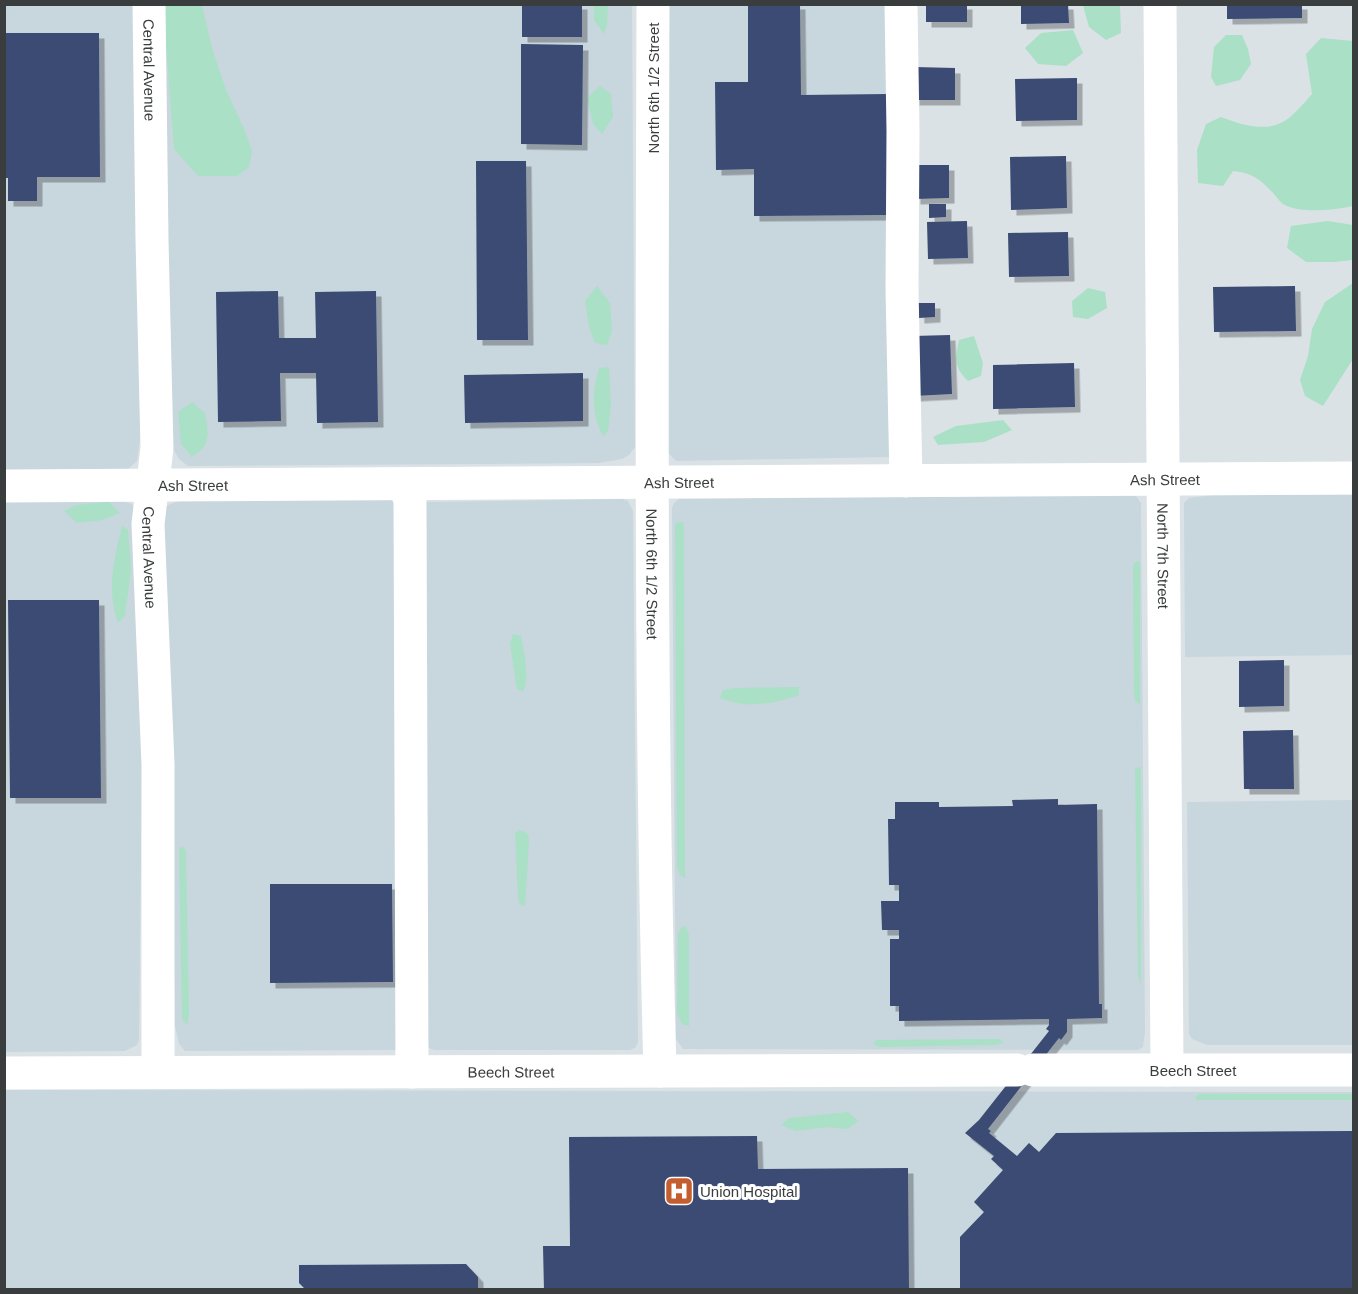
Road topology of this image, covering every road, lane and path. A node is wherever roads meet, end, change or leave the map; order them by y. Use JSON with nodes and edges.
{"nodes":[{"id":1,"x":149,"y":4,"type":"edge"},
{"id":2,"x":653,"y":4,"type":"edge"},
{"id":3,"x":901,"y":4,"type":"edge"},
{"id":4,"x":1161,"y":4,"type":"edge"},
{"id":5,"x":1353,"y":478,"type":"edge"},
{"id":6,"x":1164,"y":479,"type":"junction"},
{"id":7,"x":906,"y":481,"type":"junction"},
{"id":8,"x":652,"y":482,"type":"junction"},
{"id":9,"x":405,"y":483,"type":"junction"},
{"id":10,"x":153,"y":485,"type":"junction"},
{"id":11,"x":4,"y":486,"type":"edge"},
{"id":12,"x":1167,"y":1070,"type":"junction"},
{"id":13,"x":1353,"y":1070,"type":"edge"},
{"id":14,"x":660,"y":1071,"type":"junction"},
{"id":15,"x":4,"y":1072,"type":"edge"},
{"id":16,"x":158,"y":1072,"type":"junction"},
{"id":17,"x":412,"y":1072,"type":"junction"}],
"edges":[{"from":1,"to":10,"type":"street","name":"Central Avenue"},
{"from":2,"to":8,"type":"street","name":"North 6th 1/2 Street"},
{"from":3,"to":7,"type":"street"},
{"from":4,"to":6,"type":"street","name":"North 7th Street"},
{"from":5,"to":6,"type":"street","name":"Ash Street"},
{"from":6,"to":7,"type":"street","name":"Ash Street"},
{"from":6,"to":12,"type":"street","name":"North 7th Street"},
{"from":7,"to":8,"type":"street","name":"Ash Street"},
{"from":8,"to":9,"type":"street","name":"Ash Street"},
{"from":8,"to":14,"type":"street","name":"North 6th 1/2 Street"},
{"from":9,"to":10,"type":"street","name":"Ash Street"},
{"from":9,"to":17,"type":"street"},
{"from":10,"to":11,"type":"street","name":"Ash Street"},
{"from":10,"to":16,"type":"street","name":"Central Avenue"},
{"from":12,"to":13,"type":"street","name":"Beech Street"},
{"from":12,"to":14,"type":"street","name":"Beech Street"},
{"from":14,"to":17,"type":"street","name":"Beech Street"},
{"from":15,"to":16,"type":"street","name":"Beech Street"},
{"from":16,"to":17,"type":"street","name":"Beech Street"}]}
